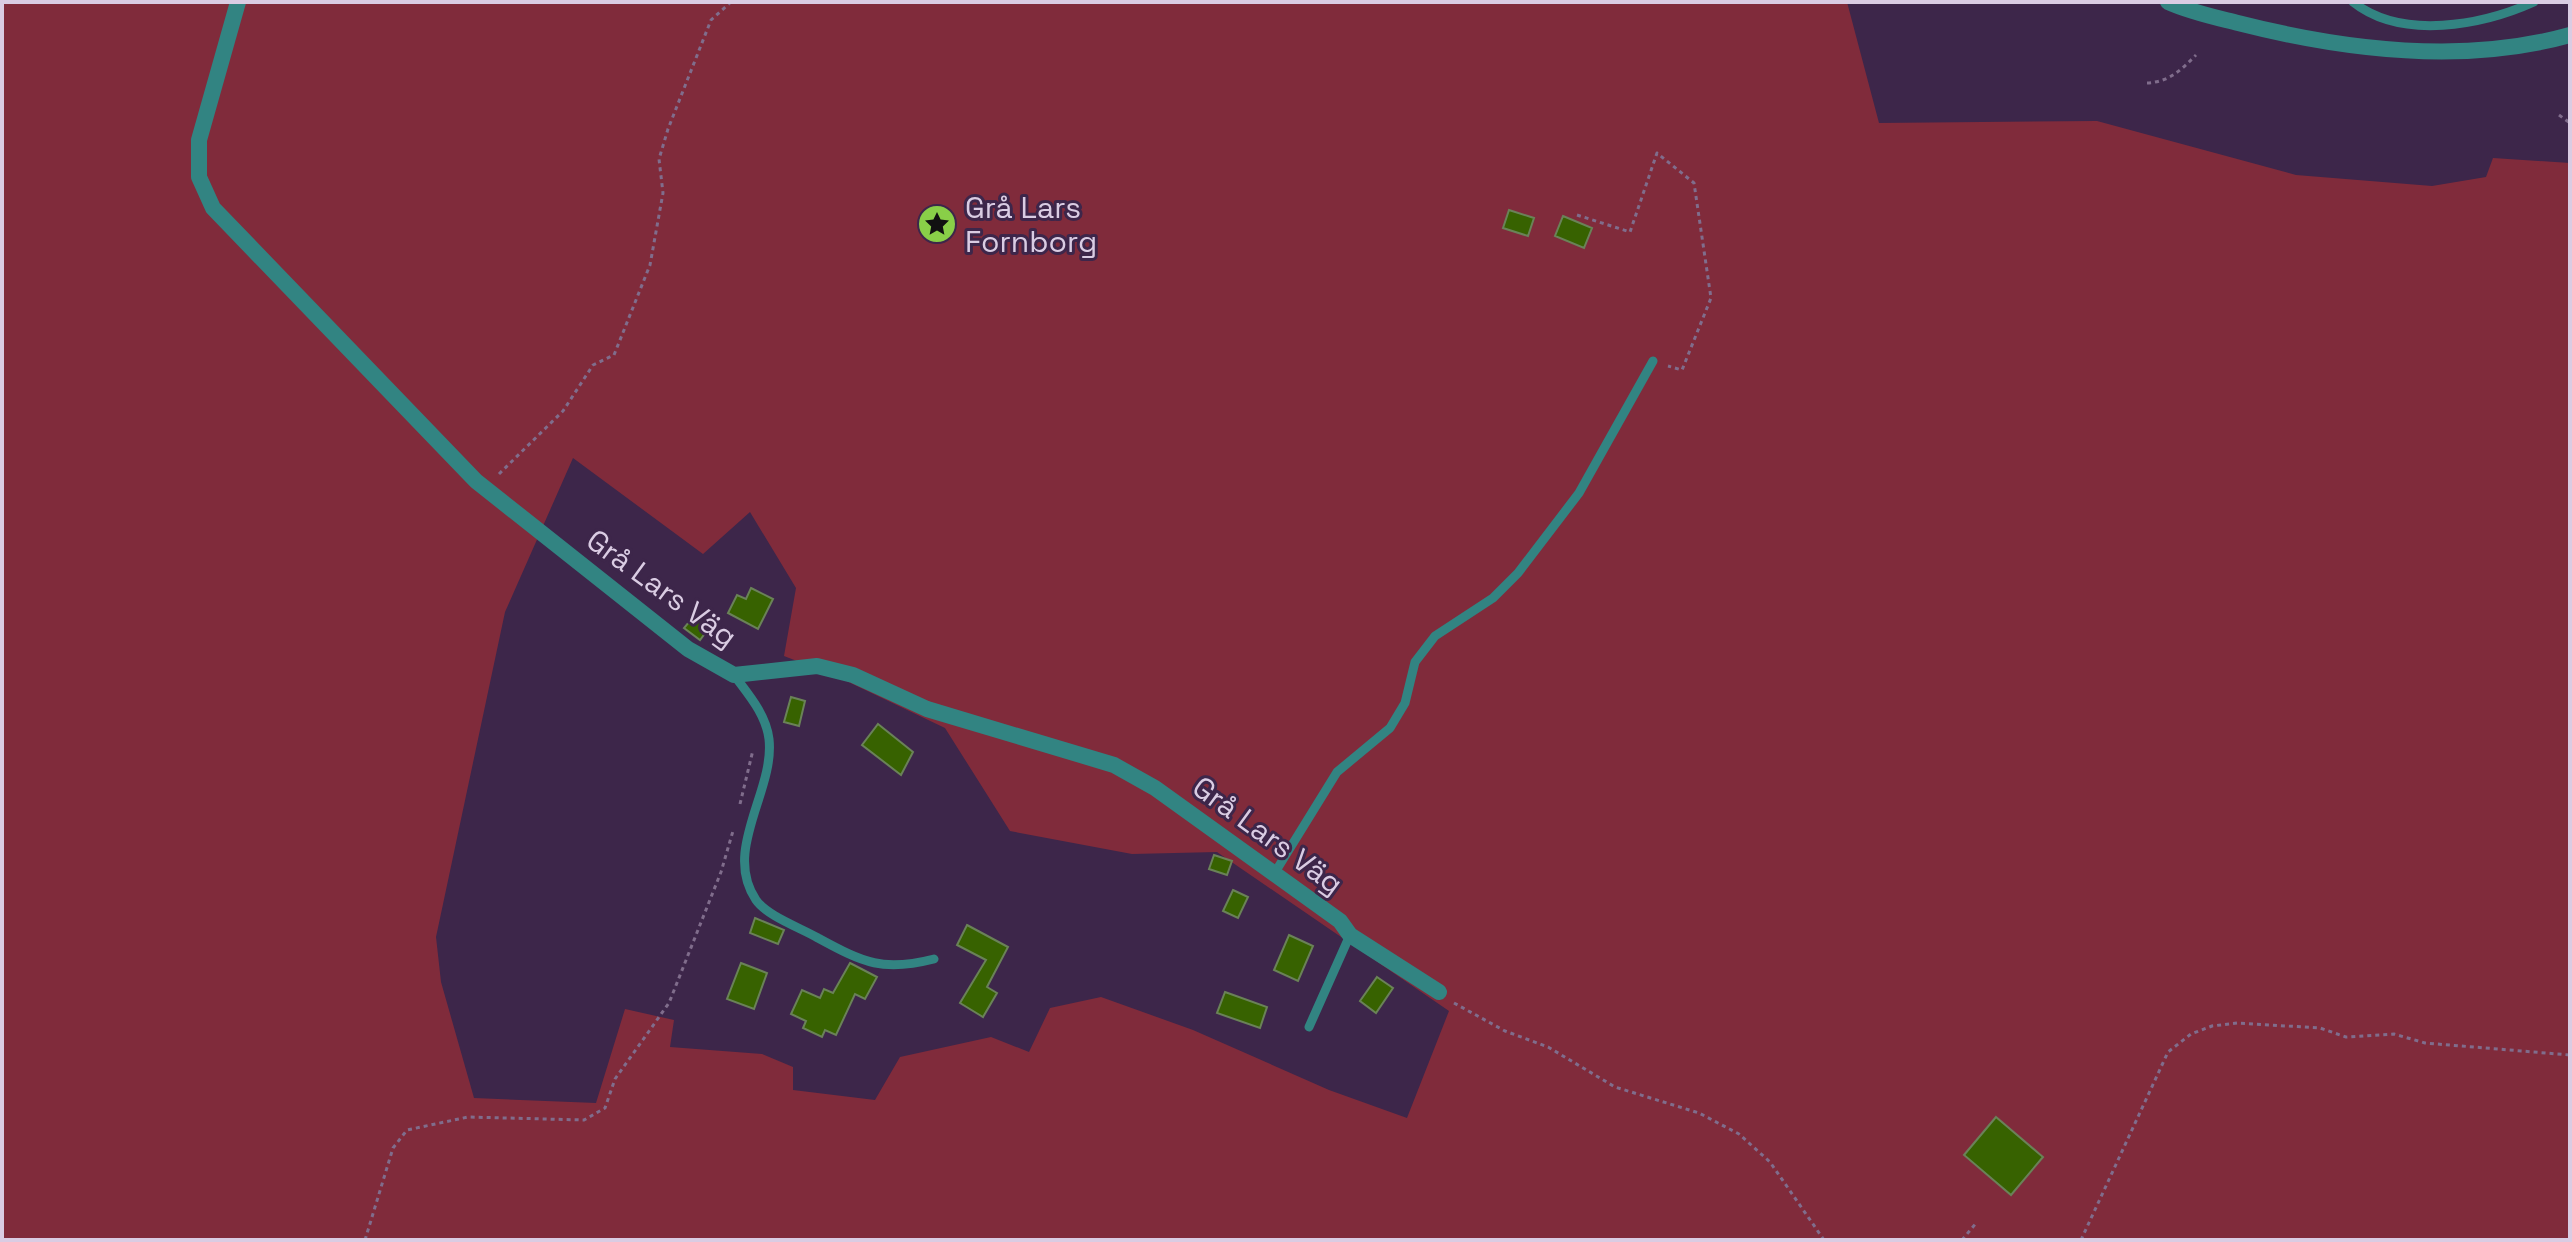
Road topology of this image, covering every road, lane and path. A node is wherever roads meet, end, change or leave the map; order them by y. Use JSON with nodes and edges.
{"nodes":[{"id":1,"x":238,"y":2,"type":"edge"},
{"id":2,"x":731,"y":2,"type":"edge"},
{"id":3,"x":2353,"y":2,"type":"edge"},
{"id":4,"x":2534,"y":2,"type":"edge"},
{"id":5,"x":2178,"y":4,"type":"edge"},
{"id":6,"x":2570,"y":35,"type":"edge"},
{"id":7,"x":2196,"y":55,"type":"dead end"},
{"id":8,"x":2147,"y":83,"type":"dead end"},
{"id":9,"x":2559,"y":115,"type":"dead end"},
{"id":10,"x":2570,"y":123,"type":"edge"},
{"id":11,"x":1577,"y":215,"type":"dead end"},
{"id":12,"x":1653,"y":361,"type":"joint"},
{"id":13,"x":484,"y":488,"type":"junction"},
{"id":14,"x":734,"y":675,"type":"junction"},
{"id":15,"x":761,"y":715,"type":"junction"},
{"id":16,"x":738,"y":812,"type":"dead end"},
{"id":17,"x":734,"y":827,"type":"dead end"},
{"id":18,"x":1274,"y":874,"type":"junction"},
{"id":19,"x":1350,"y":935,"type":"junction"},
{"id":20,"x":934,"y":959,"type":"dead end"},
{"id":21,"x":1439,"y":992,"type":"joint"},
{"id":22,"x":1309,"y":1027,"type":"dead end"},
{"id":23,"x":2570,"y":1055,"type":"edge"},
{"id":24,"x":1977,"y":1222,"type":"dead end"},
{"id":25,"x":365,"y":1240,"type":"edge"},
{"id":26,"x":1824,"y":1240,"type":"edge"},
{"id":27,"x":1962,"y":1240,"type":"edge"},
{"id":28,"x":2081,"y":1240,"type":"edge"}],
"edges":[{"from":1,"to":13,"type":"street","name":"Grå Lars Väg"},
{"from":2,"to":13,"type":"path"},
{"from":3,"to":4,"type":"lane"},
{"from":5,"to":6,"type":"street"},
{"from":7,"to":8,"type":"path"},
{"from":9,"to":10,"type":"path"},
{"from":11,"to":12,"type":"path"},
{"from":12,"to":18,"type":"lane"},
{"from":13,"to":14,"type":"street","name":"Grå Lars Väg"},
{"from":14,"to":15,"type":"lane"},
{"from":14,"to":18,"type":"street","name":"Grå Lars Väg"},
{"from":15,"to":16,"type":"path"},
{"from":15,"to":20,"type":"lane"},
{"from":17,"to":25,"type":"path"},
{"from":18,"to":19,"type":"street","name":"Grå Lars Väg"},
{"from":19,"to":21,"type":"street","name":"Grå Lars Väg"},
{"from":19,"to":22,"type":"lane"},
{"from":21,"to":26,"type":"path"},
{"from":23,"to":28,"type":"path"},
{"from":24,"to":27,"type":"path"}]}
